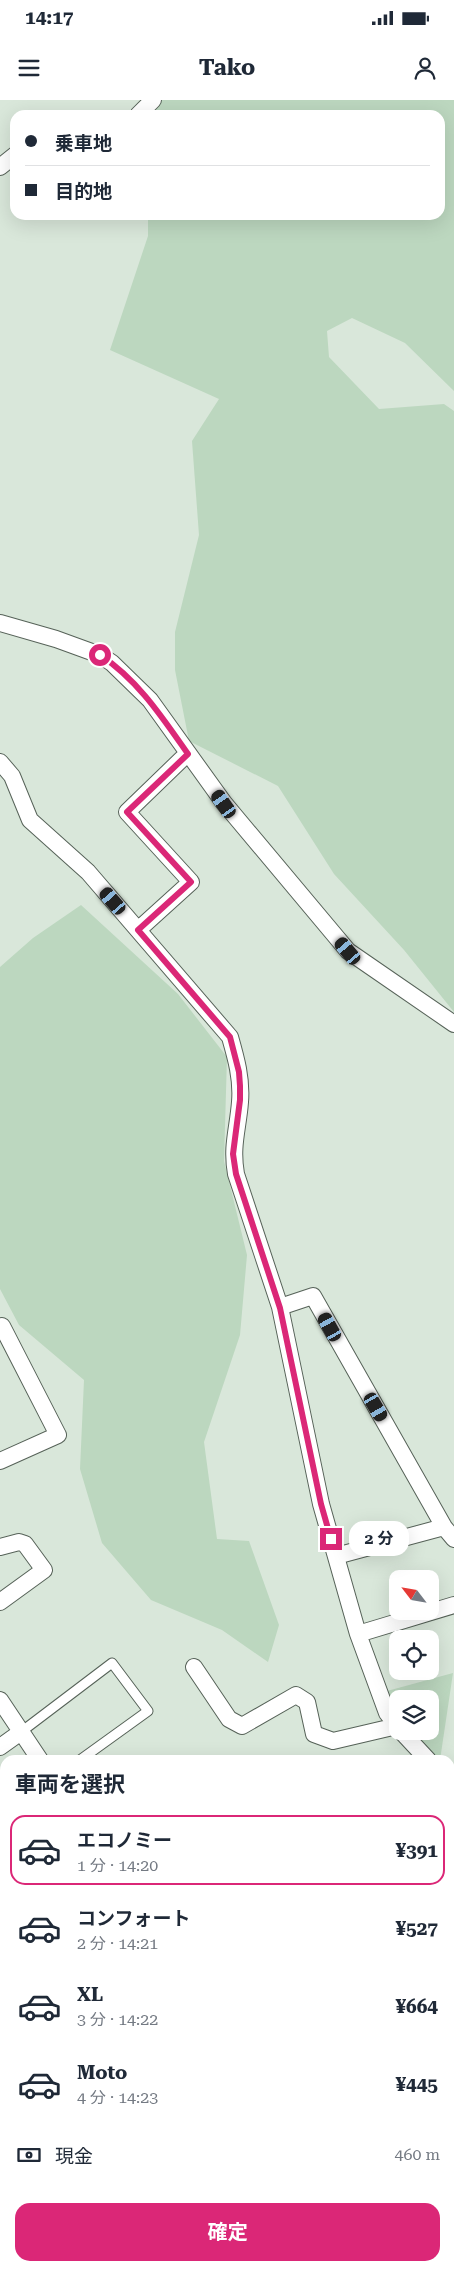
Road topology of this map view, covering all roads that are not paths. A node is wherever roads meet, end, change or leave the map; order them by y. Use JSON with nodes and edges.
{"nodes":[{"id":1,"x":152,"y":100,"type":"edge"},
{"id":2,"x":143,"y":110,"type":"edge"},
{"id":3,"x":10,"y":159,"type":"edge"},
{"id":4,"x":0,"y":167,"type":"edge"},
{"id":5,"x":0,"y":623,"type":"edge"},
{"id":6,"x":188,"y":754,"type":"junction"},
{"id":7,"x":0,"y":762,"type":"edge"},
{"id":8,"x":138,"y":930,"type":"junction"},
{"id":9,"x":454,"y":1024,"type":"edge"},
{"id":10,"x":280,"y":1308,"type":"junction"},
{"id":11,"x":2,"y":1326,"type":"dead end"},
{"id":12,"x":0,"y":1461,"type":"edge"},
{"id":13,"x":449,"y":1533,"type":"edge"},
{"id":14,"x":0,"y":1547,"type":"edge"},
{"id":15,"x":336,"y":1556,"type":"junction"},
{"id":16,"x":0,"y":1602,"type":"edge"},
{"id":17,"x":454,"y":1605,"type":"edge"},
{"id":18,"x":358,"y":1634,"type":"junction"},
{"id":19,"x":194,"y":1668,"type":"dead end"},
{"id":20,"x":0,"y":1700,"type":"edge"},
{"id":21,"x":389,"y":1716,"type":"edge"},
{"id":22,"x":389,"y":1730,"type":"edge"},
{"id":23,"x":22,"y":1732,"type":"junction"},
{"id":24,"x":409,"y":1740,"type":"edge"},
{"id":25,"x":0,"y":1747,"type":"edge"},
{"id":26,"x":37,"y":1755,"type":"edge"},
{"id":27,"x":87,"y":1755,"type":"edge"},
{"id":28,"x":423,"y":1755,"type":"edge"}],
"edges":[{"from":1,"to":2,"type":"street"},
{"from":3,"to":4,"type":"street"},
{"from":5,"to":6,"type":"street"},
{"from":6,"to":8,"type":"street"},
{"from":6,"to":9,"type":"street"},
{"from":7,"to":8,"type":"street"},
{"from":8,"to":10,"type":"street"},
{"from":10,"to":13,"type":"street"},
{"from":10,"to":15,"type":"street"},
{"from":11,"to":12,"type":"street"},
{"from":13,"to":15,"type":"street"},
{"from":14,"to":16,"type":"street"},
{"from":15,"to":18,"type":"street"},
{"from":17,"to":18,"type":"street"},
{"from":18,"to":21,"type":"street"},
{"from":19,"to":22,"type":"street"},
{"from":20,"to":23,"type":"street"},
{"from":23,"to":25,"type":"street"},
{"from":23,"to":26,"type":"street"},
{"from":23,"to":27,"type":"lane"},
{"from":24,"to":28,"type":"street"}]}
